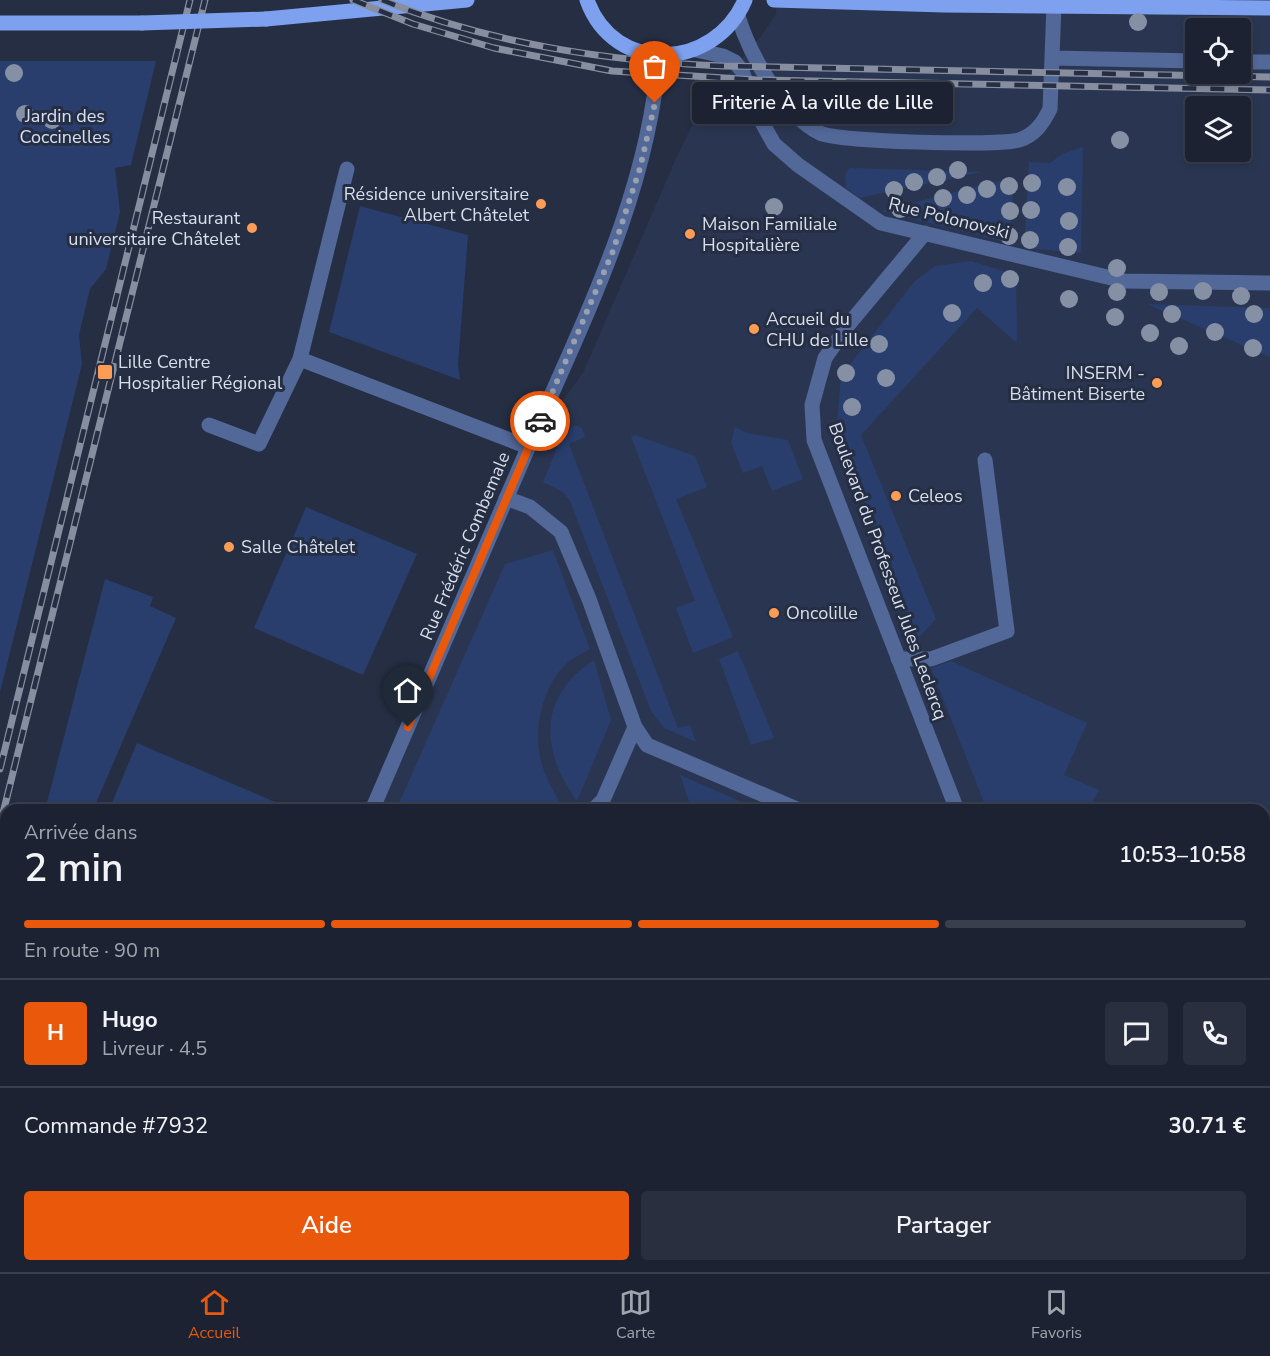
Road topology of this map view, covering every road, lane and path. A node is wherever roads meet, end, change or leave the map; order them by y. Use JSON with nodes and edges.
{"nodes":[{"id":1,"x":466,"y":0,"type":"edge"},
{"id":2,"x":587,"y":0,"type":"edge"},
{"id":3,"x":745,"y":0,"type":"edge"},
{"id":4,"x":774,"y":0,"type":"edge"},
{"id":5,"x":1054,"y":5,"type":"junction"},
{"id":6,"x":1270,"y":8,"type":"edge"},
{"id":7,"x":738,"y":16,"type":"junction"},
{"id":8,"x":0,"y":23,"type":"edge"},
{"id":9,"x":696,"y":50,"type":"junction"},
{"id":10,"x":659,"y":55,"type":"junction"},
{"id":11,"x":1053,"y":58,"type":"junction"},
{"id":12,"x":1185,"y":61,"type":"edge"},
{"id":13,"x":1251,"y":62,"type":"edge"},
{"id":14,"x":1270,"y":62,"type":"edge"},
{"id":15,"x":347,"y":169,"type":"dead end"},
{"id":16,"x":925,"y":233,"type":"junction"},
{"id":17,"x":1270,"y":283,"type":"edge"},
{"id":18,"x":300,"y":359,"type":"junction"},
{"id":19,"x":209,"y":425,"type":"dead end"},
{"id":20,"x":528,"y":447,"type":"junction"},
{"id":21,"x":985,"y":460,"type":"dead end"},
{"id":22,"x":507,"y":498,"type":"junction"},
{"id":23,"x":898,"y":659,"type":"junction"},
{"id":24,"x":635,"y":727,"type":"junction"},
{"id":25,"x":375,"y":804,"type":"edge"},
{"id":26,"x":599,"y":804,"type":"edge"},
{"id":27,"x":785,"y":804,"type":"edge"},
{"id":28,"x":955,"y":804,"type":"edge"}],
"edges":[{"from":1,"to":8,"type":"main road","bridge":true},
{"from":2,"to":10,"type":"main road"},
{"from":3,"to":7,"type":"main road"},
{"from":4,"to":5,"type":"main road"},
{"from":5,"to":6,"type":"main road"},
{"from":5,"to":11,"type":"street"},
{"from":7,"to":9,"type":"main road"},
{"from":7,"to":11,"type":"street"},
{"from":9,"to":10,"type":"main road"},
{"from":9,"to":16,"type":"street","name":"Rue Polonovski"},
{"from":10,"to":20,"type":"street","name":"Rue Frédéric Combemale"},
{"from":11,"to":12,"type":"street"},
{"from":13,"to":14,"type":"street"},
{"from":15,"to":18,"type":"street"},
{"from":16,"to":17,"type":"street","name":"Rue Polonovski"},
{"from":16,"to":23,"type":"street","name":"Boulevard du Professeur Jules Leclercq"},
{"from":18,"to":19,"type":"street"},
{"from":18,"to":20,"type":"street"},
{"from":20,"to":22,"type":"street","name":"Rue Frédéric Combemale"},
{"from":21,"to":23,"type":"street"},
{"from":22,"to":24,"type":"street"},
{"from":22,"to":25,"type":"street","name":"Rue Frédéric Combemale"},
{"from":23,"to":28,"type":"street","name":"Boulevard du Professeur Jules Leclercq"},
{"from":24,"to":26,"type":"street"},
{"from":24,"to":27,"type":"street"}]}
